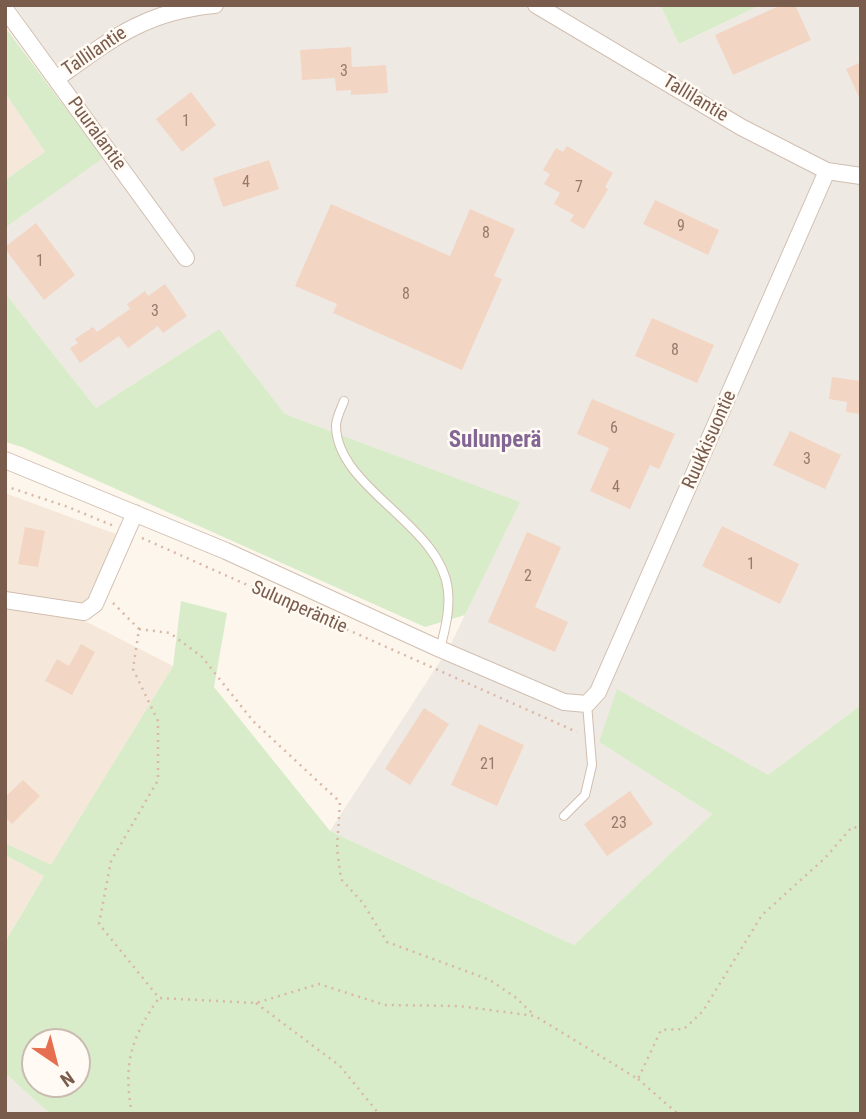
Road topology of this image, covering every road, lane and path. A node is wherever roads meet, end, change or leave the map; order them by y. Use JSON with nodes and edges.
{"nodes":[{"id":1,"x":215,"y":5,"type":"edge"},
{"id":2,"x":536,"y":5,"type":"edge"},
{"id":3,"x":5,"y":9,"type":"edge"},
{"id":4,"x":56,"y":79,"type":"junction"},
{"id":5,"x":827,"y":171,"type":"junction"},
{"id":6,"x":861,"y":176,"type":"edge"},
{"id":7,"x":186,"y":258,"type":"dead end"},
{"id":8,"x":344,"y":401,"type":"dead end"},
{"id":9,"x":5,"y":460,"type":"edge"},
{"id":10,"x":5,"y":486,"type":"edge"},
{"id":11,"x":135,"y":513,"type":"junction"},
{"id":12,"x":127,"y":531,"type":"junction"},
{"id":13,"x":101,"y":591,"type":"junction"},
{"id":14,"x":5,"y":600,"type":"edge"},
{"id":15,"x":139,"y":629,"type":"junction"},
{"id":16,"x":440,"y":649,"type":"junction"},
{"id":17,"x":587,"y":705,"type":"junction"},
{"id":18,"x":590,"y":737,"type":"junction"},
{"id":19,"x":564,"y":816,"type":"dead end"},
{"id":20,"x":861,"y":828,"type":"edge"},
{"id":21,"x":159,"y":998,"type":"junction"},
{"id":22,"x":256,"y":1003,"type":"junction"},
{"id":23,"x":535,"y":1016,"type":"junction"},
{"id":24,"x":638,"y":1079,"type":"junction"},
{"id":25,"x":132,"y":1114,"type":"edge"},
{"id":26,"x":379,"y":1114,"type":"edge"},
{"id":27,"x":678,"y":1114,"type":"edge"}],
"edges":[{"from":1,"to":4,"type":"street","name":"Tallilantie"},
{"from":2,"to":5,"type":"street","name":"Tallilantie"},
{"from":3,"to":4,"type":"street","name":"Puuralantie"},
{"from":4,"to":7,"type":"street","name":"Puuralantie"},
{"from":5,"to":6,"type":"street","name":"Tallilantie"},
{"from":5,"to":17,"type":"street","name":"Ruukkisuontie"},
{"from":8,"to":16,"type":"lane"},
{"from":9,"to":11,"type":"street","name":"Sulunperäntie"},
{"from":10,"to":12,"type":"path","name":"Sulunperäntie"},
{"from":11,"to":12,"type":"street"},
{"from":11,"to":16,"type":"street","name":"Sulunperäntie"},
{"from":12,"to":13,"type":"street"},
{"from":12,"to":18,"type":"path","name":"Sulunperäntie"},
{"from":13,"to":14,"type":"street"},
{"from":13,"to":15,"type":"path"},
{"from":15,"to":21,"type":"path"},
{"from":15,"to":23,"type":"path"},
{"from":16,"to":17,"type":"street","name":"Sulunperäntie"},
{"from":17,"to":18,"type":"lane"},
{"from":18,"to":19,"type":"lane"},
{"from":20,"to":24,"type":"path"},
{"from":21,"to":22,"type":"path"},
{"from":21,"to":25,"type":"path"},
{"from":22,"to":23,"type":"path"},
{"from":22,"to":26,"type":"path"},
{"from":23,"to":24,"type":"path"},
{"from":24,"to":27,"type":"path"}]}
